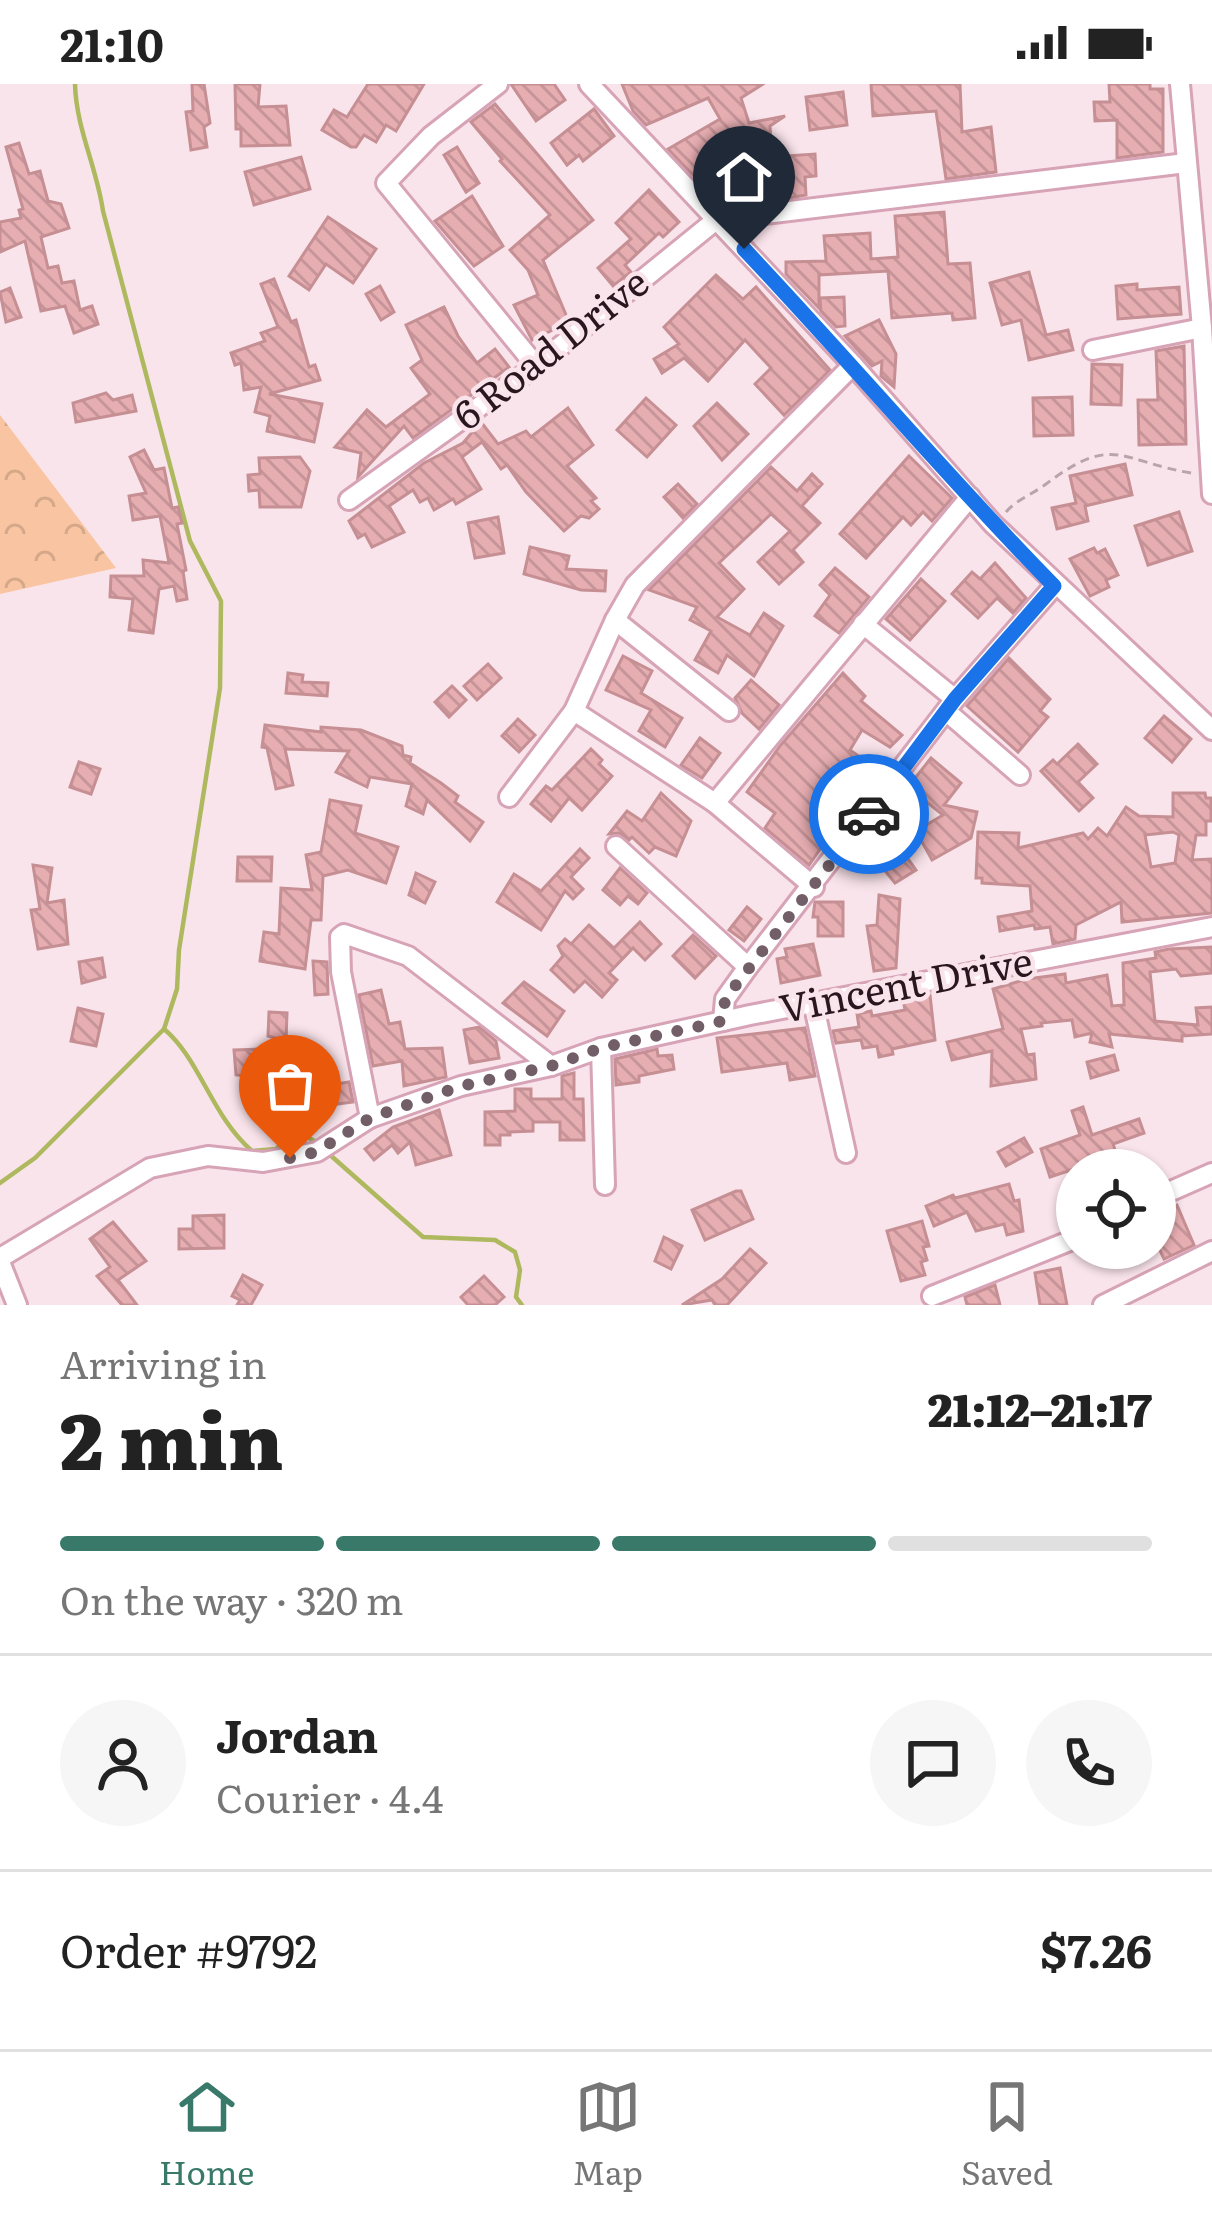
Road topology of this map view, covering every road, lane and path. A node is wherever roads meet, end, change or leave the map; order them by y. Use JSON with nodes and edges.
{"nodes":[{"id":1,"x":498,"y":84,"type":"edge"},
{"id":2,"x":589,"y":84,"type":"edge"},
{"id":3,"x":1180,"y":84,"type":"edge"},
{"id":4,"x":1186,"y":163,"type":"junction"},
{"id":5,"x":1202,"y":216,"type":"edge"},
{"id":6,"x":716,"y":220,"type":"junction"},
{"id":7,"x":1202,"y":328,"type":"junction"},
{"id":8,"x":1093,"y":350,"type":"dead end"},
{"id":9,"x":853,"y":364,"type":"junction"},
{"id":10,"x":536,"y":366,"type":"junction"},
{"id":11,"x":1209,"y":428,"type":"edge"},
{"id":12,"x":1210,"y":476,"type":"edge"},
{"id":13,"x":1212,"y":494,"type":"edge"},
{"id":14,"x":970,"y":497,"type":"junction"},
{"id":15,"x":350,"y":500,"type":"dead end"},
{"id":16,"x":993,"y":524,"type":"junction"},
{"id":17,"x":1054,"y":586,"type":"junction"},
{"id":18,"x":615,"y":620,"type":"junction"},
{"id":19,"x":863,"y":624,"type":"junction"},
{"id":20,"x":951,"y":705,"type":"junction"},
{"id":21,"x":574,"y":711,"type":"junction"},
{"id":22,"x":729,"y":711,"type":"dead end"},
{"id":23,"x":1212,"y":730,"type":"edge"},
{"id":24,"x":1020,"y":775,"type":"dead end"},
{"id":25,"x":509,"y":797,"type":"dead end"},
{"id":26,"x":715,"y":802,"type":"junction"},
{"id":27,"x":616,"y":846,"type":"dead end"},
{"id":28,"x":814,"y":887,"type":"junction"},
{"id":29,"x":1212,"y":928,"type":"edge"},
{"id":30,"x":748,"y":967,"type":"junction"},
{"id":31,"x":813,"y":1002,"type":"junction"},
{"id":32,"x":723,"y":1021,"type":"junction"},
{"id":33,"x":601,"y":1048,"type":"junction"},
{"id":34,"x":551,"y":1066,"type":"junction"},
{"id":35,"x":370,"y":1118,"type":"junction"},
{"id":36,"x":846,"y":1153,"type":"dead end"},
{"id":37,"x":1212,"y":1173,"type":"edge"},
{"id":38,"x":605,"y":1185,"type":"dead end"},
{"id":39,"x":1176,"y":1189,"type":"edge"},
{"id":40,"x":1056,"y":1246,"type":"edge"},
{"id":41,"x":1212,"y":1251,"type":"edge"},
{"id":42,"x":0,"y":1260,"type":"edge"},
{"id":43,"x":932,"y":1296,"type":"dead end"},
{"id":44,"x":17,"y":1305,"type":"edge"},
{"id":45,"x":1103,"y":1305,"type":"edge"}],
"edges":[{"from":1,"to":10,"type":"street"},
{"from":2,"to":6,"type":"street"},
{"from":3,"to":4,"type":"street"},
{"from":4,"to":5,"type":"street"},
{"from":4,"to":6,"type":"street"},
{"from":5,"to":7,"type":"street"},
{"from":6,"to":9,"type":"street"},
{"from":6,"to":10,"type":"street","name":"6 Road Drive"},
{"from":7,"to":8,"type":"street"},
{"from":7,"to":11,"type":"street"},
{"from":9,"to":14,"type":"street"},
{"from":9,"to":18,"type":"street"},
{"from":10,"to":15,"type":"street","name":"6 Road Drive"},
{"from":11,"to":12,"type":"street"},
{"from":12,"to":13,"type":"street"},
{"from":12,"to":16,"type":"path"},
{"from":14,"to":16,"type":"street"},
{"from":14,"to":19,"type":"street"},
{"from":16,"to":17,"type":"street"},
{"from":17,"to":20,"type":"street"},
{"from":17,"to":23,"type":"street"},
{"from":18,"to":21,"type":"street"},
{"from":18,"to":22,"type":"street"},
{"from":19,"to":20,"type":"street"},
{"from":19,"to":26,"type":"street"},
{"from":20,"to":24,"type":"street"},
{"from":20,"to":28,"type":"street"},
{"from":21,"to":25,"type":"street"},
{"from":21,"to":26,"type":"street"},
{"from":26,"to":28,"type":"street"},
{"from":27,"to":30,"type":"street"},
{"from":28,"to":30,"type":"street"},
{"from":29,"to":31,"type":"street","name":"Vincent Drive"},
{"from":30,"to":32,"type":"street"},
{"from":31,"to":32,"type":"street","name":"Vincent Drive"},
{"from":31,"to":36,"type":"street"},
{"from":32,"to":33,"type":"street","name":"Vincent Drive"},
{"from":33,"to":34,"type":"street","name":"Vincent Drive"},
{"from":33,"to":38,"type":"street"},
{"from":34,"to":35,"type":"street","name":"Vincent Drive"},
{"from":34,"to":35,"type":"street"},
{"from":35,"to":42,"type":"street","name":"Vincent Drive"},
{"from":37,"to":39,"type":"street"},
{"from":40,"to":43,"type":"street"},
{"from":41,"to":45,"type":"street"},
{"from":42,"to":44,"type":"street"}]}
